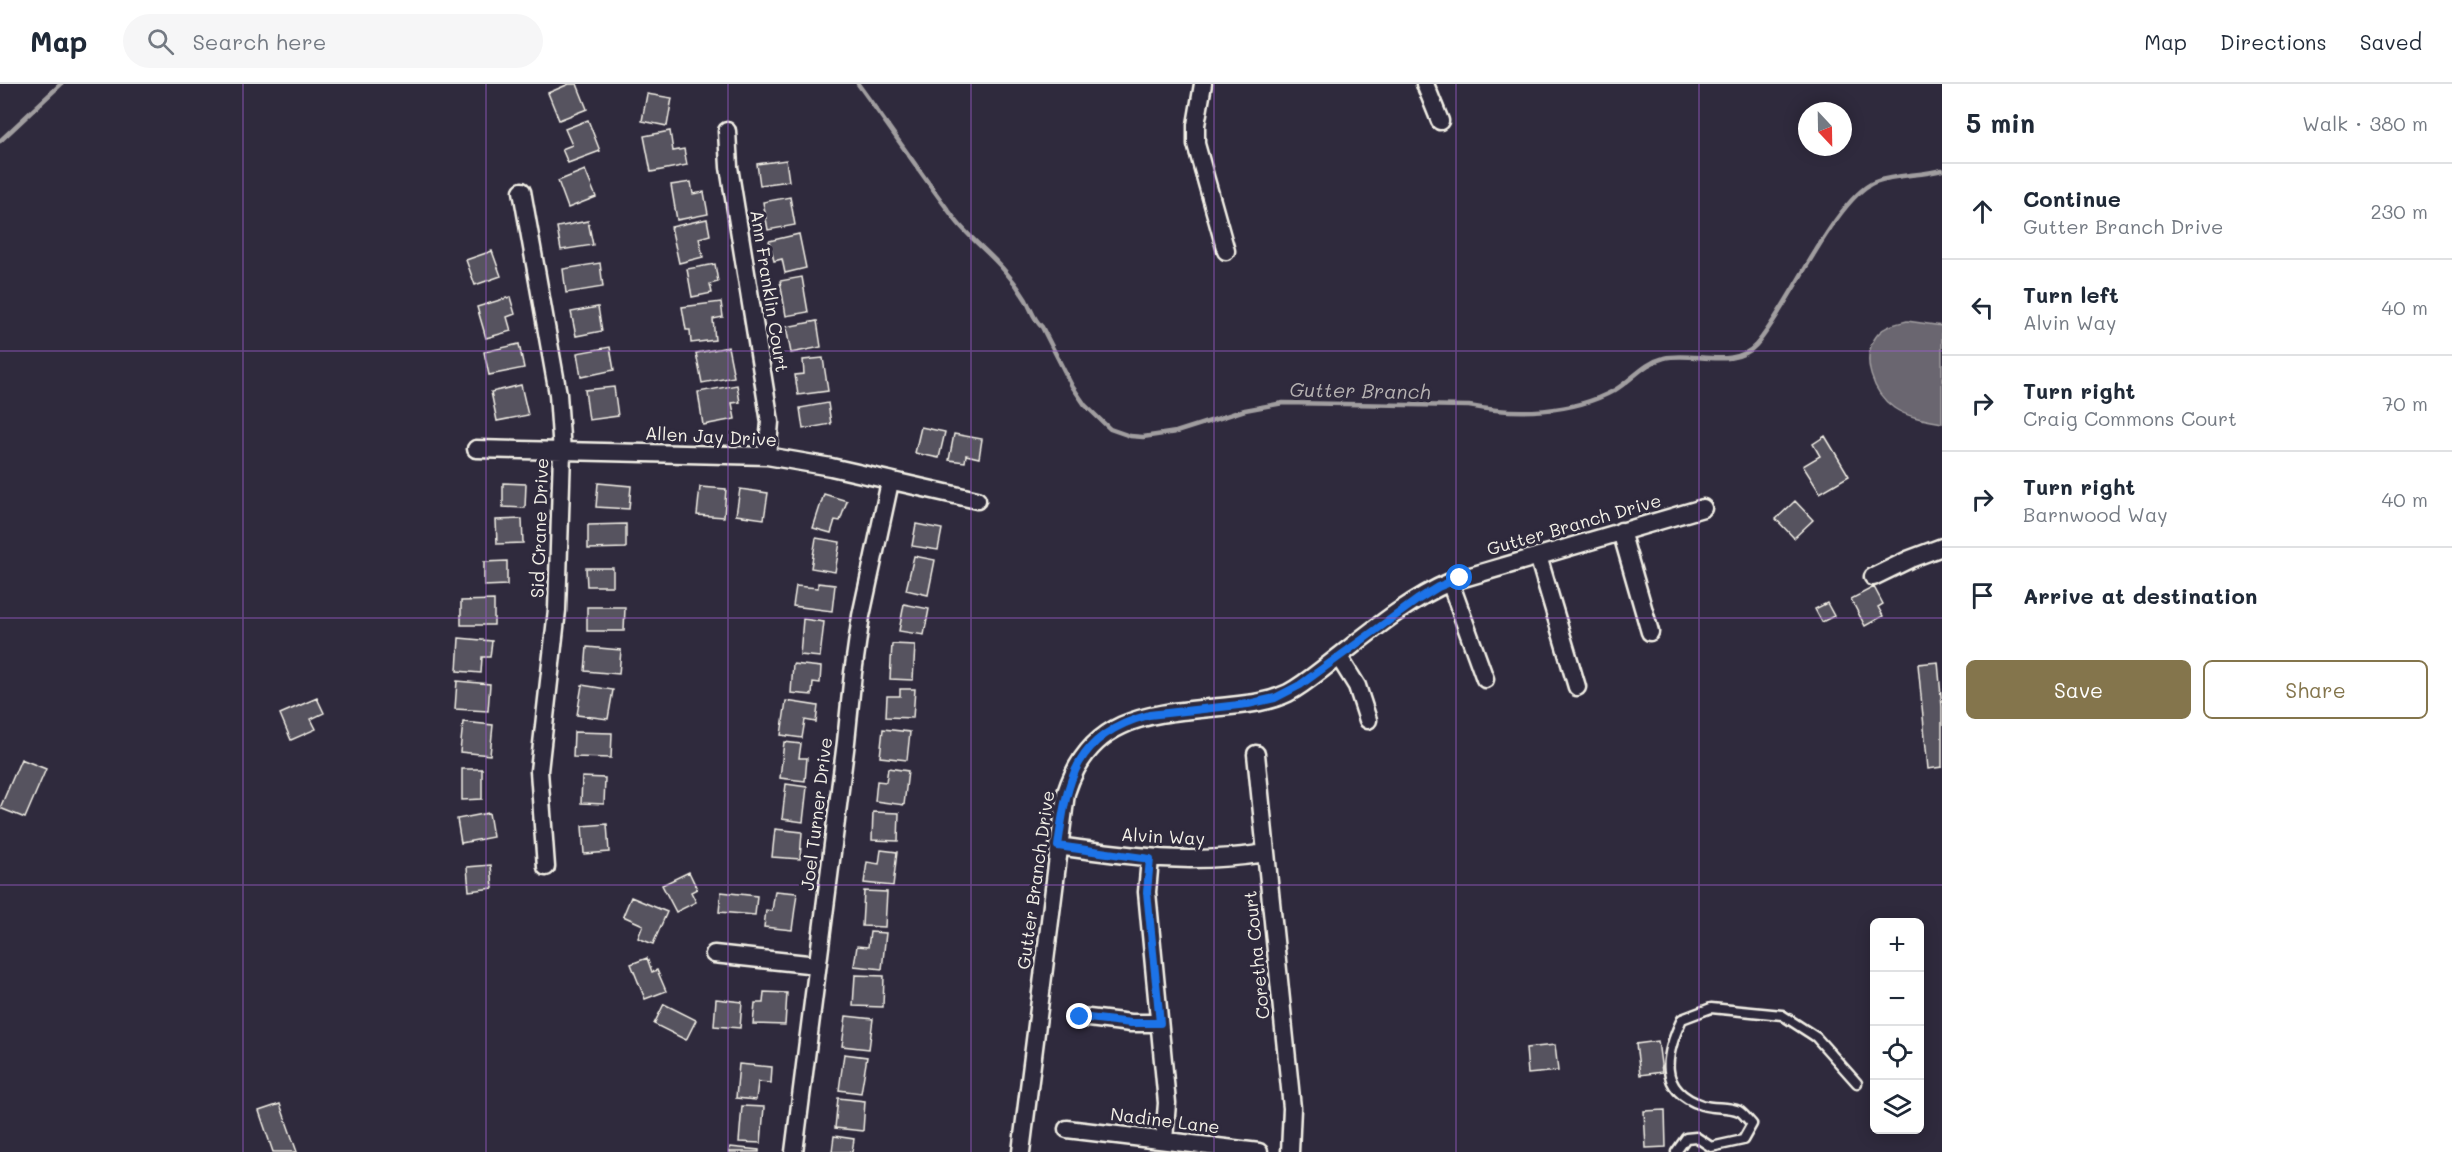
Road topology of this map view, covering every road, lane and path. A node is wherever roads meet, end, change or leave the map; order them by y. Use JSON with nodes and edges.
{"nodes":[{"id":1,"x":1203,"y":84,"type":"edge"},
{"id":2,"x":1425,"y":84,"type":"edge"},
{"id":3,"x":1440,"y":121,"type":"dead end"},
{"id":4,"x":727,"y":131,"type":"dead end"},
{"id":5,"x":522,"y":192,"type":"dead end"},
{"id":6,"x":1226,"y":251,"type":"dead end"},
{"id":7,"x":476,"y":449,"type":"dead end"},
{"id":8,"x":562,"y":452,"type":"junction"},
{"id":9,"x":767,"y":456,"type":"junction"},
{"id":10,"x":890,"y":482,"type":"junction"},
{"id":11,"x":977,"y":500,"type":"dead end"},
{"id":12,"x":1702,"y":508,"type":"dead end"},
{"id":13,"x":1621,"y":531,"type":"junction"},
{"id":14,"x":1942,"y":547,"type":"edge"},
{"id":15,"x":1538,"y":556,"type":"junction"},
{"id":16,"x":1873,"y":578,"type":"dead end"},
{"id":17,"x":1450,"y":582,"type":"junction"},
{"id":18,"x":1650,"y":632,"type":"dead end"},
{"id":19,"x":1339,"y":657,"type":"junction"},
{"id":20,"x":1485,"y":679,"type":"dead end"},
{"id":21,"x":1577,"y":687,"type":"dead end"},
{"id":22,"x":1368,"y":720,"type":"dead end"},
{"id":23,"x":1256,"y":754,"type":"dead end"},
{"id":24,"x":1058,"y":846,"type":"junction"},
{"id":25,"x":1266,"y":852,"type":"junction"},
{"id":26,"x":1150,"y":859,"type":"junction"},
{"id":27,"x":546,"y":867,"type":"dead end"},
{"id":28,"x":714,"y":954,"type":"dead end"},
{"id":29,"x":817,"y":965,"type":"junction"},
{"id":30,"x":1080,"y":1017,"type":"dead end"},
{"id":31,"x":1160,"y":1023,"type":"junction"},
{"id":32,"x":1857,"y":1083,"type":"dead end"},
{"id":33,"x":1066,"y":1129,"type":"dead end"},
{"id":34,"x":1164,"y":1140,"type":"junction"},
{"id":35,"x":794,"y":1152,"type":"edge"},
{"id":36,"x":1021,"y":1152,"type":"edge"},
{"id":37,"x":1259,"y":1152,"type":"edge"},
{"id":38,"x":1290,"y":1152,"type":"edge"},
{"id":39,"x":1676,"y":1152,"type":"edge"}],
"edges":[{"from":1,"to":6,"type":"street"},
{"from":2,"to":3,"type":"street"},
{"from":4,"to":9,"type":"street","name":"Ann Franklin Court"},
{"from":5,"to":8,"type":"street","name":"Sid Crane Drive"},
{"from":7,"to":8,"type":"street","name":"Allen Jay Drive"},
{"from":8,"to":9,"type":"street","name":"Allen Jay Drive"},
{"from":8,"to":27,"type":"street","name":"Sid Crane Drive"},
{"from":9,"to":10,"type":"street","name":"Allen Jay Drive"},
{"from":10,"to":11,"type":"street","name":"Allen Jay Drive"},
{"from":10,"to":29,"type":"street","name":"Joel Turner Drive"},
{"from":12,"to":13,"type":"street","name":"Gutter Branch Drive"},
{"from":13,"to":15,"type":"street","name":"Gutter Branch Drive"},
{"from":13,"to":18,"type":"street"},
{"from":14,"to":16,"type":"street"},
{"from":15,"to":17,"type":"street","name":"Gutter Branch Drive"},
{"from":15,"to":21,"type":"street"},
{"from":17,"to":19,"type":"street","name":"Gutter Branch Drive"},
{"from":17,"to":20,"type":"street"},
{"from":19,"to":22,"type":"street"},
{"from":19,"to":24,"type":"street","name":"Gutter Branch Drive"},
{"from":23,"to":25,"type":"street","name":"Coretha Court"},
{"from":24,"to":26,"type":"street","name":"Alvin Way"},
{"from":24,"to":36,"type":"street","name":"Gutter Branch Drive"},
{"from":25,"to":26,"type":"street","name":"Alvin Way"},
{"from":25,"to":38,"type":"street","name":"Coretha Court"},
{"from":26,"to":31,"type":"street"},
{"from":28,"to":29,"type":"street"},
{"from":29,"to":35,"type":"street","name":"Joel Turner Drive"},
{"from":30,"to":31,"type":"street"},
{"from":31,"to":34,"type":"street"},
{"from":32,"to":39,"type":"lane"},
{"from":33,"to":34,"type":"street","name":"Nadine Lane"},
{"from":34,"to":37,"type":"street","name":"Nadine Lane"}]}
